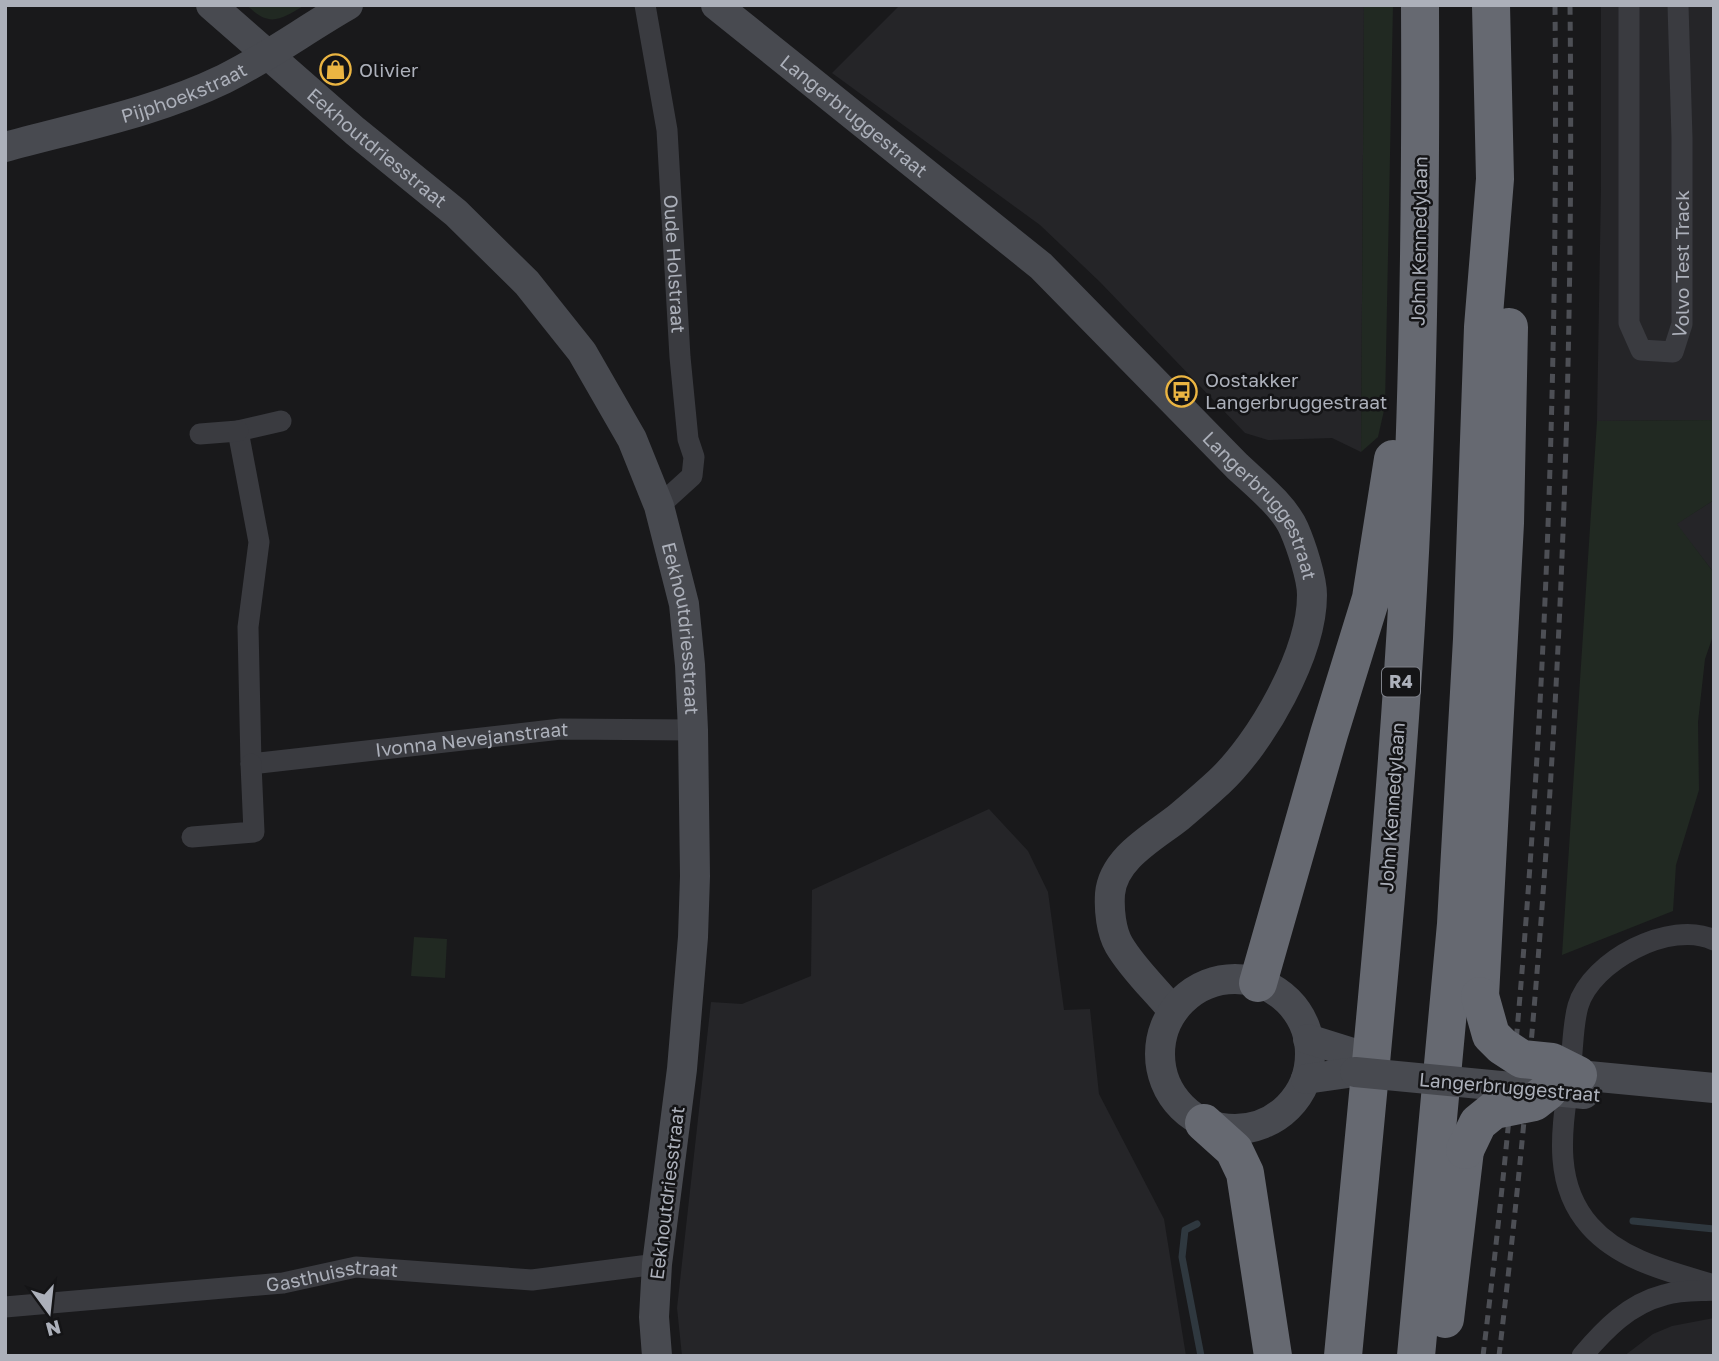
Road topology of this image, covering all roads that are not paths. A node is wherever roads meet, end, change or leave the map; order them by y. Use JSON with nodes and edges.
{"nodes":[{"id":1,"x":211,"y":5,"type":"edge"},
{"id":2,"x":348,"y":5,"type":"edge"},
{"id":3,"x":645,"y":5,"type":"edge"},
{"id":4,"x":716,"y":5,"type":"edge"},
{"id":5,"x":1404,"y":5,"type":"edge"},
{"id":6,"x":1420,"y":5,"type":"edge"},
{"id":7,"x":1435,"y":5,"type":"edge"},
{"id":8,"x":1491,"y":5,"type":"edge"},
{"id":9,"x":1629,"y":5,"type":"edge"},
{"id":10,"x":1678,"y":5,"type":"edge"},
{"id":11,"x":267,"y":55,"type":"junction"},
{"id":12,"x":5,"y":146,"type":"edge"},
{"id":13,"x":1495,"y":179,"type":"junction"},
{"id":14,"x":281,"y":421,"type":"dead end"},
{"id":15,"x":238,"y":430,"type":"junction"},
{"id":16,"x":200,"y":435,"type":"dead end"},
{"id":17,"x":659,"y":506,"type":"junction"},
{"id":18,"x":693,"y":730,"type":"junction"},
{"id":19,"x":251,"y":764,"type":"junction"},
{"id":20,"x":192,"y":837,"type":"dead end"},
{"id":21,"x":1714,"y":940,"type":"edge"},
{"id":22,"x":1258,"y":983,"type":"junction"},
{"id":23,"x":1173,"y":1011,"type":"junction"},
{"id":24,"x":1308,"y":1039,"type":"junction"},
{"id":25,"x":1356,"y":1063,"type":"junction"},
{"id":26,"x":1306,"y":1079,"type":"junction"},
{"id":27,"x":1574,"y":1084,"type":"junction"},
{"id":28,"x":1714,"y":1088,"type":"edge"},
{"id":29,"x":1714,"y":1107,"type":"edge"},
{"id":30,"x":1204,"y":1123,"type":"junction"},
{"id":31,"x":657,"y":1264,"type":"junction"},
{"id":32,"x":1714,"y":1287,"type":"edge"},
{"id":33,"x":5,"y":1307,"type":"edge"},
{"id":34,"x":657,"y":1356,"type":"edge"},
{"id":35,"x":1273,"y":1356,"type":"edge"},
{"id":36,"x":1343,"y":1356,"type":"edge"},
{"id":37,"x":1365,"y":1356,"type":"edge"},
{"id":38,"x":1416,"y":1356,"type":"edge"},
{"id":39,"x":1441,"y":1356,"type":"edge"},
{"id":40,"x":1582,"y":1356,"type":"edge"}],
"edges":[{"from":1,"to":11,"type":"street","name":"Eekhoutdriesstraat"},
{"from":2,"to":11,"type":"street","name":"Pijphoekstraat"},
{"from":3,"to":17,"type":"street","name":"Oude Holstraat"},
{"from":4,"to":23,"type":"street","name":"Langerbruggestraat"},
{"from":5,"to":22,"type":"highway"},
{"from":6,"to":36,"type":"highway","name":"John Kennedylaan","number":"R4"},
{"from":7,"to":37,"type":"highway","name":"John Kennedylaan","number":"R4"},
{"from":8,"to":13,"type":"highway"},
{"from":9,"to":10,"type":"street","name":"Volvo Test Track"},
{"from":11,"to":12,"type":"street","name":"Pijphoekstraat"},
{"from":11,"to":17,"type":"street","name":"Eekhoutdriesstraat"},
{"from":13,"to":27,"type":"highway","bridge":true},
{"from":13,"to":38,"type":"highway"},
{"from":14,"to":15,"type":"street"},
{"from":15,"to":16,"type":"street"},
{"from":15,"to":19,"type":"street"},
{"from":17,"to":18,"type":"street","name":"Eekhoutdriesstraat"},
{"from":18,"to":19,"type":"street","name":"Ivonna Nevejanstraat"},
{"from":18,"to":31,"type":"street","name":"Eekhoutdriesstraat"},
{"from":19,"to":20,"type":"street"},
{"from":21,"to":32,"type":"street"},
{"from":22,"to":23,"type":"street"},
{"from":22,"to":24,"type":"street"},
{"from":23,"to":30,"type":"street"},
{"from":24,"to":25,"type":"street","name":"Langerbruggestraat"},
{"from":24,"to":26,"type":"street"},
{"from":25,"to":26,"type":"street","name":"Langerbruggestraat"},
{"from":25,"to":27,"type":"street","name":"Langerbruggestraat","bridge":true},
{"from":26,"to":30,"type":"street"},
{"from":27,"to":28,"type":"street","name":"Langerbruggestraat"},
{"from":27,"to":29,"type":"street","name":"Langerbruggestraat"},
{"from":27,"to":39,"type":"highway","bridge":true},
{"from":30,"to":35,"type":"highway"},
{"from":31,"to":33,"type":"street","name":"Gasthuisstraat"},
{"from":31,"to":34,"type":"street","name":"Eekhoutdriesstraat"},
{"from":32,"to":40,"type":"street"}]}
